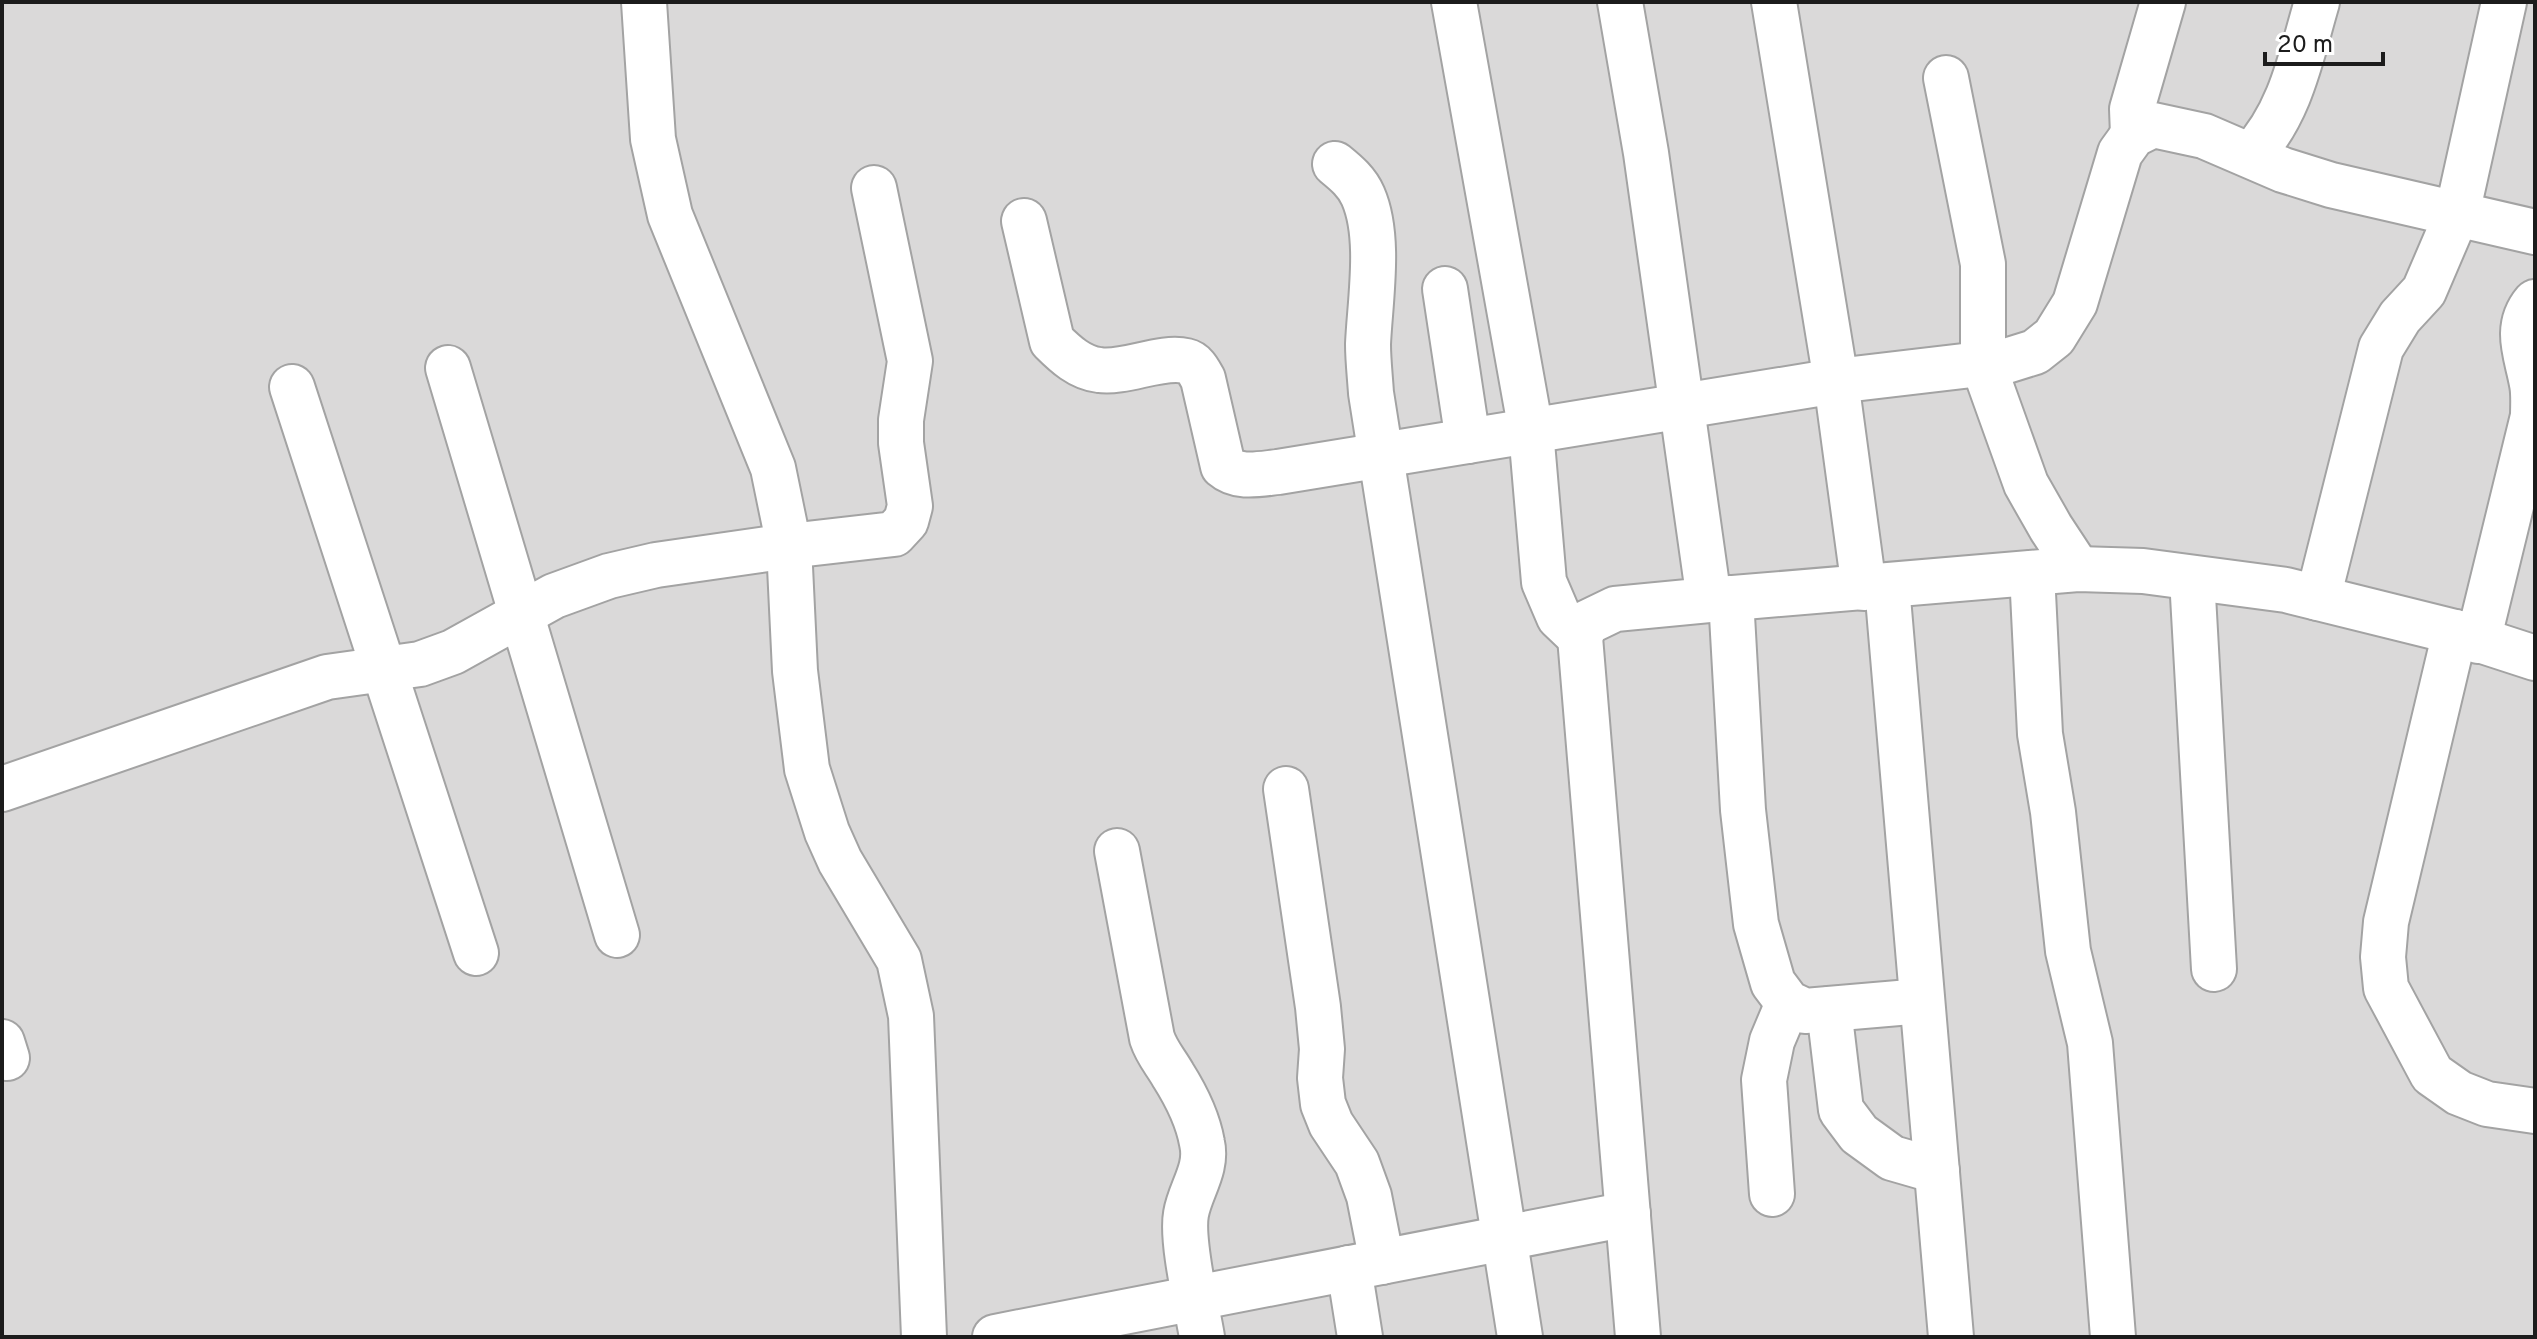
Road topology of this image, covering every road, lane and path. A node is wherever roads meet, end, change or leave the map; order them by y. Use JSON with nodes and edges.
{"nodes":[{"id":1,"x":644,"y":2,"type":"edge"},
{"id":2,"x":1454,"y":2,"type":"edge"},
{"id":3,"x":1620,"y":2,"type":"edge"},
{"id":4,"x":1774,"y":2,"type":"edge"},
{"id":5,"x":2163,"y":2,"type":"edge"},
{"id":6,"x":2317,"y":2,"type":"edge"},
{"id":7,"x":2504,"y":2,"type":"edge"},
{"id":8,"x":1946,"y":78,"type":"dead end"},
{"id":9,"x":2133,"y":135,"type":"junction"},
{"id":10,"x":2251,"y":155,"type":"junction"},
{"id":11,"x":1335,"y":164,"type":"dead end"},
{"id":12,"x":874,"y":188,"type":"dead end"},
{"id":13,"x":2457,"y":214,"type":"junction"},
{"id":14,"x":1024,"y":221,"type":"dead end"},
{"id":15,"x":2535,"y":232,"type":"edge"},
{"id":16,"x":1445,"y":289,"type":"dead end"},
{"id":17,"x":2535,"y":302,"type":"edge"},
{"id":18,"x":1983,"y":364,"type":"junction"},
{"id":19,"x":448,"y":368,"type":"dead end"},
{"id":20,"x":1836,"y":381,"type":"junction"},
{"id":21,"x":292,"y":387,"type":"dead end"},
{"id":22,"x":1682,"y":407,"type":"junction"},
{"id":23,"x":1531,"y":431,"type":"junction"},
{"id":24,"x":1468,"y":441,"type":"junction"},
{"id":25,"x":1379,"y":454,"type":"junction"},
{"id":26,"x":789,"y":546,"type":"junction"},
{"id":27,"x":2078,"y":569,"type":"junction"},
{"id":28,"x":2032,"y":573,"type":"junction"},
{"id":29,"x":2192,"y":578,"type":"junction"},
{"id":30,"x":1875,"y":587,"type":"junction"},
{"id":31,"x":2318,"y":598,"type":"junction"},
{"id":32,"x":1720,"y":599,"type":"junction"},
{"id":33,"x":520,"y":616,"type":"junction"},
{"id":34,"x":2466,"y":636,"type":"junction"},
{"id":35,"x":1580,"y":637,"type":"junction"},
{"id":36,"x":2535,"y":658,"type":"edge"},
{"id":37,"x":384,"y":668,"type":"junction"},
{"id":38,"x":2,"y":789,"type":"edge"},
{"id":39,"x":1286,"y":789,"type":"dead end"},
{"id":40,"x":1117,"y":851,"type":"dead end"},
{"id":41,"x":617,"y":935,"type":"dead end"},
{"id":42,"x":476,"y":953,"type":"dead end"},
{"id":43,"x":2214,"y":969,"type":"dead end"},
{"id":44,"x":1922,"y":1001,"type":"junction"},
{"id":45,"x":1809,"y":1006,"type":"junction"},
{"id":46,"x":2535,"y":1111,"type":"edge"},
{"id":47,"x":1937,"y":1171,"type":"junction"},
{"id":48,"x":1772,"y":1194,"type":"dead end"},
{"id":49,"x":1628,"y":1214,"type":"junction"},
{"id":50,"x":1505,"y":1238,"type":"junction"},
{"id":51,"x":1365,"y":1265,"type":"junction"},
{"id":52,"x":1199,"y":1318,"type":"edge"},
{"id":53,"x":1045,"y":1332,"type":"edge"},
{"id":54,"x":924,"y":1337,"type":"edge"},
{"id":55,"x":995,"y":1337,"type":"edge"},
{"id":56,"x":1360,"y":1337,"type":"edge"},
{"id":57,"x":1520,"y":1337,"type":"edge"},
{"id":58,"x":1638,"y":1337,"type":"edge"},
{"id":59,"x":1951,"y":1337,"type":"edge"},
{"id":60,"x":2113,"y":1337,"type":"edge"}],
"edges":[{"from":1,"to":26,"type":"street"},
{"from":2,"to":23,"type":"street"},
{"from":3,"to":22,"type":"street"},
{"from":4,"to":20,"type":"street"},
{"from":5,"to":9,"type":"street"},
{"from":6,"to":10,"type":"street"},
{"from":7,"to":13,"type":"street"},
{"from":8,"to":18,"type":"street"},
{"from":9,"to":10,"type":"street"},
{"from":9,"to":18,"type":"street"},
{"from":10,"to":13,"type":"street"},
{"from":11,"to":25,"type":"street"},
{"from":12,"to":26,"type":"street"},
{"from":13,"to":15,"type":"street"},
{"from":13,"to":31,"type":"street"},
{"from":14,"to":25,"type":"street"},
{"from":16,"to":24,"type":"street"},
{"from":17,"to":34,"type":"street"},
{"from":18,"to":20,"type":"street"},
{"from":18,"to":27,"type":"street"},
{"from":19,"to":33,"type":"street"},
{"from":20,"to":22,"type":"street"},
{"from":20,"to":30,"type":"street"},
{"from":21,"to":37,"type":"street"},
{"from":22,"to":23,"type":"street"},
{"from":22,"to":32,"type":"street"},
{"from":23,"to":24,"type":"street"},
{"from":23,"to":35,"type":"street"},
{"from":24,"to":25,"type":"street"},
{"from":25,"to":50,"type":"street"},
{"from":26,"to":33,"type":"street"},
{"from":26,"to":54,"type":"street"},
{"from":27,"to":28,"type":"street"},
{"from":27,"to":29,"type":"street"},
{"from":28,"to":30,"type":"street"},
{"from":28,"to":60,"type":"street"},
{"from":29,"to":31,"type":"street"},
{"from":29,"to":43,"type":"street"},
{"from":30,"to":32,"type":"street"},
{"from":30,"to":44,"type":"street"},
{"from":31,"to":34,"type":"street"},
{"from":32,"to":35,"type":"street"},
{"from":32,"to":45,"type":"street"},
{"from":33,"to":37,"type":"street"},
{"from":33,"to":41,"type":"street"},
{"from":34,"to":36,"type":"street"},
{"from":34,"to":46,"type":"street"},
{"from":35,"to":49,"type":"street"},
{"from":37,"to":38,"type":"street"},
{"from":37,"to":42,"type":"street"},
{"from":39,"to":51,"type":"street"},
{"from":40,"to":52,"type":"street"},
{"from":44,"to":45,"type":"street"},
{"from":44,"to":47,"type":"street"},
{"from":45,"to":47,"type":"street"},
{"from":45,"to":48,"type":"street"},
{"from":47,"to":59,"type":"street"},
{"from":49,"to":50,"type":"street"},
{"from":49,"to":58,"type":"street"},
{"from":50,"to":51,"type":"street"},
{"from":50,"to":57,"type":"street"},
{"from":51,"to":52,"type":"street"},
{"from":51,"to":56,"type":"street"},
{"from":52,"to":53,"type":"street"},
{"from":53,"to":55,"type":"street"}]}
